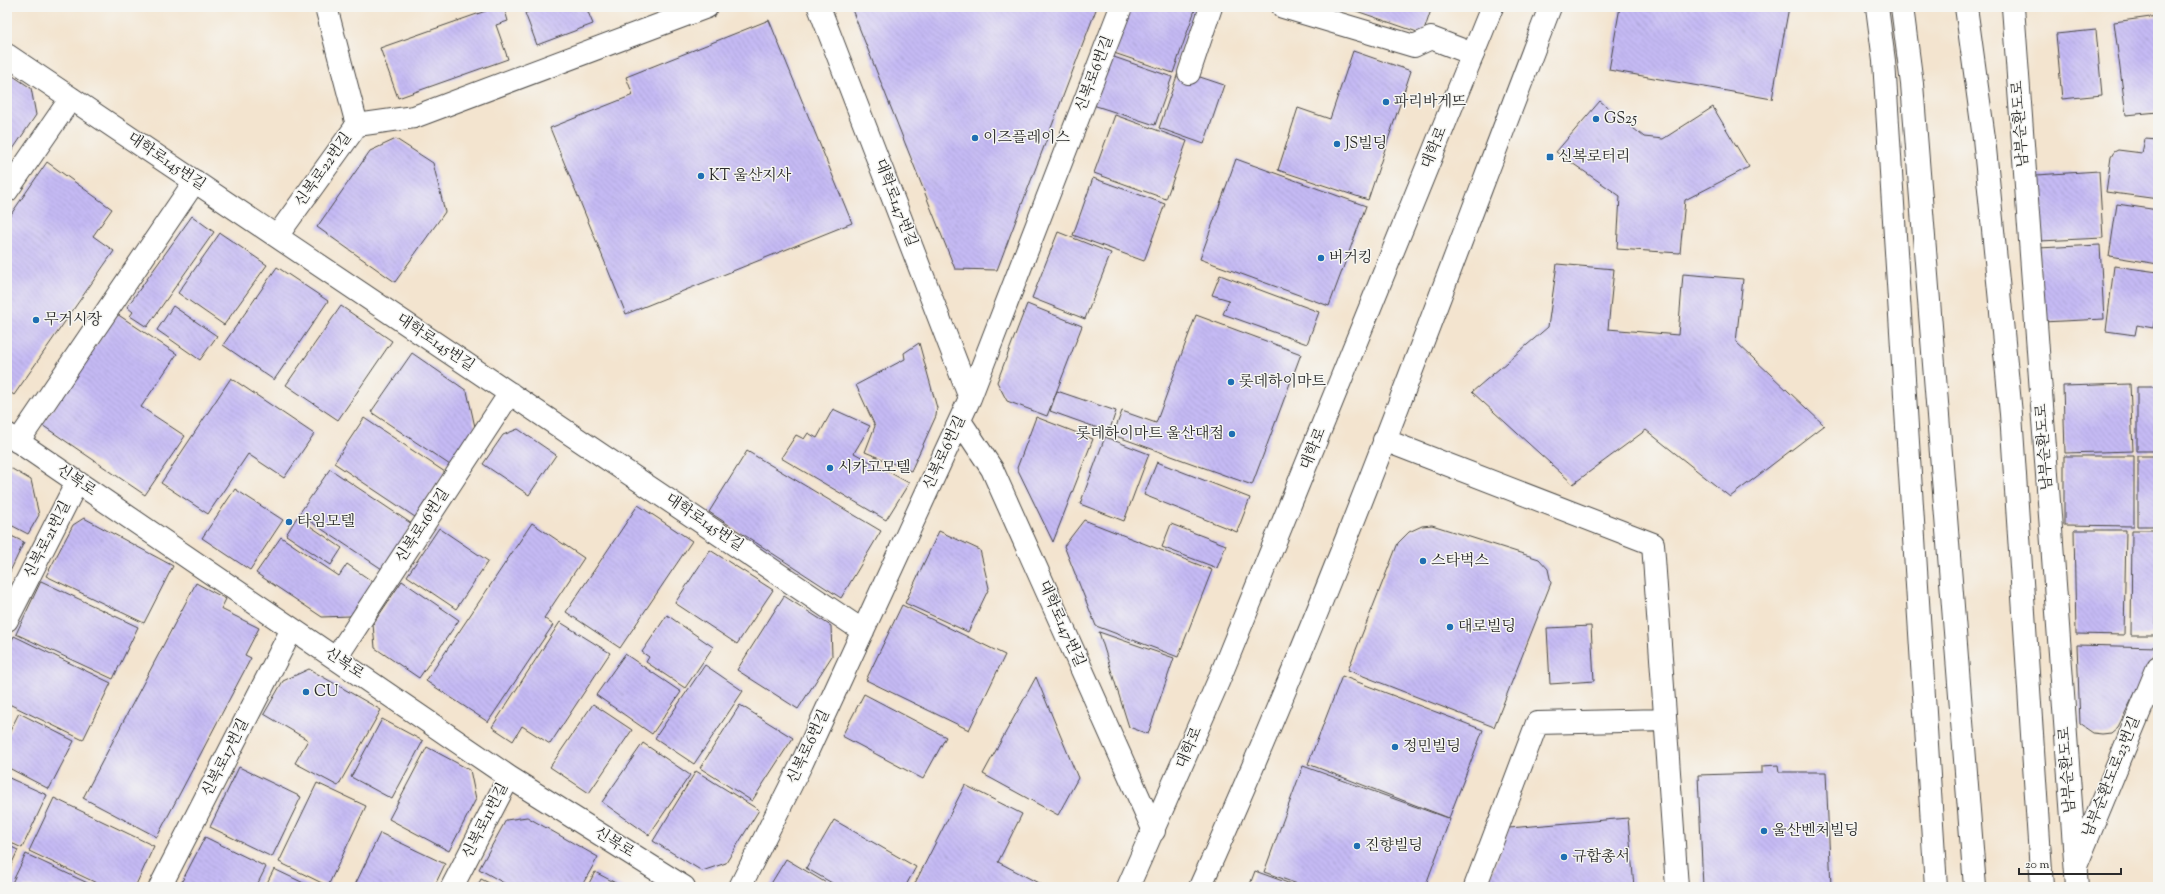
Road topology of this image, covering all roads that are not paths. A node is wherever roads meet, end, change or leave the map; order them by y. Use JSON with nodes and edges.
{"nodes":[{"id":1,"x":326,"y":7,"type":"edge"},
{"id":2,"x":707,"y":7,"type":"edge"},
{"id":3,"x":819,"y":7,"type":"edge"},
{"id":4,"x":1121,"y":7,"type":"edge"},
{"id":5,"x":1211,"y":7,"type":"edge"},
{"id":6,"x":1283,"y":7,"type":"edge"},
{"id":7,"x":1492,"y":7,"type":"edge"},
{"id":8,"x":1550,"y":7,"type":"edge"},
{"id":9,"x":1877,"y":7,"type":"edge"},
{"id":10,"x":1902,"y":7,"type":"edge"},
{"id":11,"x":1966,"y":7,"type":"edge"},
{"id":12,"x":2013,"y":7,"type":"edge"},
{"id":13,"x":1472,"y":54,"type":"junction"},
{"id":14,"x":7,"y":55,"type":"edge"},
{"id":15,"x":1189,"y":73,"type":"dead end"},
{"id":16,"x":71,"y":98,"type":"junction"},
{"id":17,"x":356,"y":125,"type":"junction"},
{"id":18,"x":194,"y":181,"type":"junction"},
{"id":19,"x":7,"y":191,"type":"edge"},
{"id":20,"x":277,"y":236,"type":"junction"},
{"id":21,"x":510,"y":393,"type":"junction"},
{"id":22,"x":970,"y":398,"type":"junction"},
{"id":23,"x":960,"y":421,"type":"junction"},
{"id":24,"x":13,"y":438,"type":"edge"},
{"id":25,"x":1384,"y":440,"type":"junction"},
{"id":26,"x":77,"y":482,"type":"junction"},
{"id":27,"x":7,"y":620,"type":"edge"},
{"id":28,"x":292,"y":629,"type":"junction"},
{"id":29,"x":863,"y":631,"type":"junction"},
{"id":30,"x":336,"y":658,"type":"junction"},
{"id":31,"x":2158,"y":666,"type":"edge"},
{"id":32,"x":1665,"y":720,"type":"junction"},
{"id":33,"x":509,"y":777,"type":"junction"},
{"id":34,"x":1154,"y":831,"type":"junction"},
{"id":35,"x":2076,"y":866,"type":"junction"},
{"id":36,"x":160,"y":887,"type":"edge"},
{"id":37,"x":452,"y":887,"type":"edge"},
{"id":38,"x":684,"y":887,"type":"edge"},
{"id":39,"x":740,"y":887,"type":"edge"},
{"id":40,"x":1128,"y":887,"type":"edge"},
{"id":41,"x":1200,"y":887,"type":"edge"},
{"id":42,"x":1475,"y":887,"type":"edge"},
{"id":43,"x":1677,"y":887,"type":"edge"},
{"id":44,"x":1936,"y":887,"type":"edge"},
{"id":45,"x":1976,"y":887,"type":"edge"},
{"id":46,"x":2042,"y":887,"type":"edge"},
{"id":47,"x":2077,"y":887,"type":"edge"}],
"edges":[{"from":1,"to":17,"type":"main road","name":"신복로22번길"},
{"from":2,"to":17,"type":"main road"},
{"from":3,"to":22,"type":"main road","name":"대학로147번길"},
{"from":4,"to":22,"type":"main road","name":"신복로6번길"},
{"from":5,"to":15,"type":"main road"},
{"from":6,"to":13,"type":"main road"},
{"from":7,"to":13,"type":"main road","name":"대학로"},
{"from":8,"to":25,"type":"main road"},
{"from":9,"to":44,"type":"main road"},
{"from":10,"to":45,"type":"main road"},
{"from":11,"to":46,"type":"main road"},
{"from":12,"to":35,"type":"main road","name":"남부순환도로"},
{"from":13,"to":34,"type":"main road","name":"대학로"},
{"from":14,"to":16,"type":"main road","name":"대학로145번길"},
{"from":16,"to":18,"type":"main road","name":"대학로145번길"},
{"from":16,"to":19,"type":"main road"},
{"from":17,"to":20,"type":"main road","name":"신복로22번길"},
{"from":18,"to":20,"type":"main road","name":"대학로145번길"},
{"from":18,"to":24,"type":"main road"},
{"from":20,"to":21,"type":"main road","name":"대학로145번길"},
{"from":21,"to":29,"type":"main road","name":"대학로145번길"},
{"from":21,"to":30,"type":"main road","name":"신복로16번길"},
{"from":22,"to":23,"type":"main road","name":"신복로6번길"},
{"from":23,"to":29,"type":"main road","name":"신복로6번길"},
{"from":23,"to":34,"type":"main road","name":"대학로147번길"},
{"from":24,"to":26,"type":"main road","name":"신복로"},
{"from":25,"to":32,"type":"main road"},
{"from":25,"to":41,"type":"main road"},
{"from":26,"to":27,"type":"main road","name":"신복로21번길"},
{"from":26,"to":28,"type":"main road","name":"신복로"},
{"from":28,"to":30,"type":"main road","name":"신복로"},
{"from":28,"to":36,"type":"main road","name":"신복로17번길"},
{"from":29,"to":39,"type":"main road","name":"신복로6번길"},
{"from":30,"to":33,"type":"main road","name":"신복로"},
{"from":31,"to":35,"type":"main road","name":"남부순환도로23번길"},
{"from":32,"to":42,"type":"main road"},
{"from":32,"to":43,"type":"main road"},
{"from":33,"to":37,"type":"main road","name":"신복로11번길"},
{"from":33,"to":38,"type":"main road","name":"신복로"},
{"from":34,"to":40,"type":"main road","name":"대학로"},
{"from":35,"to":47,"type":"main road","name":"남부순환도로"}]}
